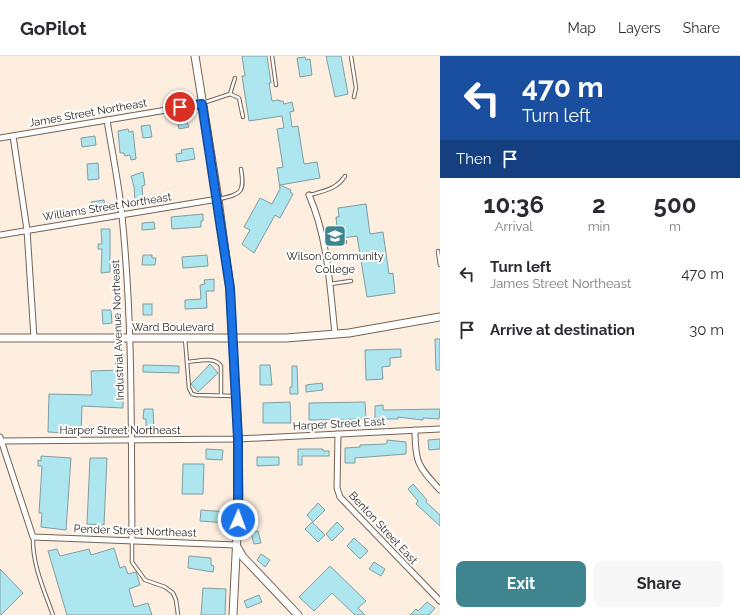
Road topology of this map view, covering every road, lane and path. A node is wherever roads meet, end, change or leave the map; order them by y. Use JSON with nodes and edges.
{"nodes":[{"id":1,"x":195,"y":56,"type":"edge"},
{"id":2,"x":272,"y":56,"type":"edge"},
{"id":3,"x":351,"y":56,"type":"edge"},
{"id":4,"x":235,"y":78,"type":"dead end"},
{"id":5,"x":276,"y":85,"type":"dead end"},
{"id":6,"x":230,"y":94,"type":"junction"},
{"id":7,"x":354,"y":97,"type":"dead end"},
{"id":8,"x":202,"y":104,"type":"junction"},
{"id":9,"x":243,"y":116,"type":"dead end"},
{"id":10,"x":107,"y":120,"type":"junction"},
{"id":11,"x":12,"y":136,"type":"junction"},
{"id":12,"x":0,"y":138,"type":"edge"},
{"id":13,"x":241,"y":169,"type":"dead end"},
{"id":14,"x":345,"y":176,"type":"dead end"},
{"id":15,"x":309,"y":196,"type":"joint"},
{"id":16,"x":218,"y":199,"type":"junction"},
{"id":17,"x":122,"y":214,"type":"junction"},
{"id":18,"x":27,"y":230,"type":"junction"},
{"id":19,"x":0,"y":235,"type":"edge"},
{"id":20,"x":346,"y":242,"type":"dead end"},
{"id":21,"x":323,"y":244,"type":"junction"},
{"id":22,"x":438,"y":251,"type":"dead end"},
{"id":23,"x":440,"y":266,"type":"edge"},
{"id":24,"x":351,"y":281,"type":"dead end"},
{"id":25,"x":330,"y":284,"type":"junction"},
{"id":26,"x":440,"y":317,"type":"edge"},
{"id":27,"x":335,"y":334,"type":"junction"},
{"id":28,"x":0,"y":338,"type":"edge"},
{"id":29,"x":34,"y":338,"type":"junction"},
{"id":30,"x":130,"y":338,"type":"junction"},
{"id":31,"x":185,"y":338,"type":"junction"},
{"id":32,"x":233,"y":338,"type":"junction"},
{"id":33,"x":187,"y":362,"type":"junction"},
{"id":34,"x":221,"y":396,"type":"junction"},
{"id":35,"x":236,"y":396,"type":"junction"},
{"id":36,"x":440,"y":428,"type":"edge"},
{"id":37,"x":415,"y":430,"type":"junction"},
{"id":38,"x":338,"y":434,"type":"junction"},
{"id":39,"x":1,"y":439,"type":"edge"},
{"id":40,"x":238,"y":439,"type":"junction"},
{"id":41,"x":131,"y":440,"type":"junction"},
{"id":42,"x":440,"y":490,"type":"edge"},
{"id":43,"x":34,"y":537,"type":"junction"},
{"id":44,"x":132,"y":541,"type":"junction"},
{"id":45,"x":236,"y":544,"type":"junction"},
{"id":46,"x":440,"y":601,"type":"edge"},
{"id":47,"x":53,"y":615,"type":"edge"},
{"id":48,"x":178,"y":615,"type":"edge"},
{"id":49,"x":233,"y":615,"type":"edge"},
{"id":50,"x":298,"y":615,"type":"edge"}],
"edges":[{"from":1,"to":8,"type":"main road"},
{"from":2,"to":5,"type":"lane"},
{"from":3,"to":7,"type":"lane"},
{"from":4,"to":6,"type":"lane"},
{"from":6,"to":8,"type":"lane"},
{"from":6,"to":9,"type":"lane"},
{"from":8,"to":10,"type":"street","name":"James Street Northeast"},
{"from":8,"to":16,"type":"main road"},
{"from":10,"to":11,"type":"street","name":"James Street Northeast"},
{"from":10,"to":17,"type":"street","name":"Industrial Avenue Northeast"},
{"from":11,"to":12,"type":"street","name":"James Street Northeast"},
{"from":11,"to":18,"type":"street"},
{"from":13,"to":16,"type":"lane"},
{"from":14,"to":15,"type":"lane"},
{"from":15,"to":21,"type":"street"},
{"from":16,"to":17,"type":"street","name":"Williams Street Northeast"},
{"from":16,"to":32,"type":"main road"},
{"from":17,"to":18,"type":"street","name":"Williams Street Northeast"},
{"from":17,"to":30,"type":"street","name":"Industrial Avenue Northeast"},
{"from":18,"to":19,"type":"street","name":"Williams Street Northeast"},
{"from":18,"to":29,"type":"street"},
{"from":20,"to":21,"type":"lane"},
{"from":21,"to":25,"type":"street"},
{"from":22,"to":23,"type":"lane"},
{"from":24,"to":25,"type":"lane"},
{"from":25,"to":27,"type":"street"},
{"from":26,"to":27,"type":"main road","name":"Ward Boulevard"},
{"from":27,"to":32,"type":"main road","name":"Ward Boulevard"},
{"from":28,"to":29,"type":"main road","name":"Ward Boulevard"},
{"from":29,"to":30,"type":"main road","name":"Ward Boulevard"},
{"from":30,"to":31,"type":"main road","name":"Ward Boulevard"},
{"from":30,"to":41,"type":"street","name":"Industrial Avenue Northeast"},
{"from":31,"to":32,"type":"main road","name":"Ward Boulevard"},
{"from":31,"to":33,"type":"lane"},
{"from":32,"to":35,"type":"main road"},
{"from":33,"to":34,"type":"lane"},
{"from":33,"to":34,"type":"lane"},
{"from":34,"to":35,"type":"lane"},
{"from":35,"to":40,"type":"main road"},
{"from":36,"to":37,"type":"street","name":"Harper Street East"},
{"from":37,"to":38,"type":"street","name":"Harper Street East"},
{"from":37,"to":42,"type":"street"},
{"from":38,"to":40,"type":"street","name":"Harper Street East"},
{"from":38,"to":46,"type":"street","name":"Benton Street East"},
{"from":39,"to":41,"type":"street","name":"Harper Street Northeast"},
{"from":39,"to":43,"type":"street"},
{"from":40,"to":41,"type":"street","name":"Harper Street Northeast"},
{"from":40,"to":45,"type":"main road"},
{"from":41,"to":44,"type":"street","name":"Industrial Avenue Northeast"},
{"from":43,"to":44,"type":"street","name":"Pender Street Northeast"},
{"from":43,"to":47,"type":"lane"},
{"from":44,"to":45,"type":"street","name":"Pender Street Northeast"},
{"from":44,"to":48,"type":"lane"},
{"from":45,"to":49,"type":"main road"},
{"from":45,"to":50,"type":"main road"}]}
